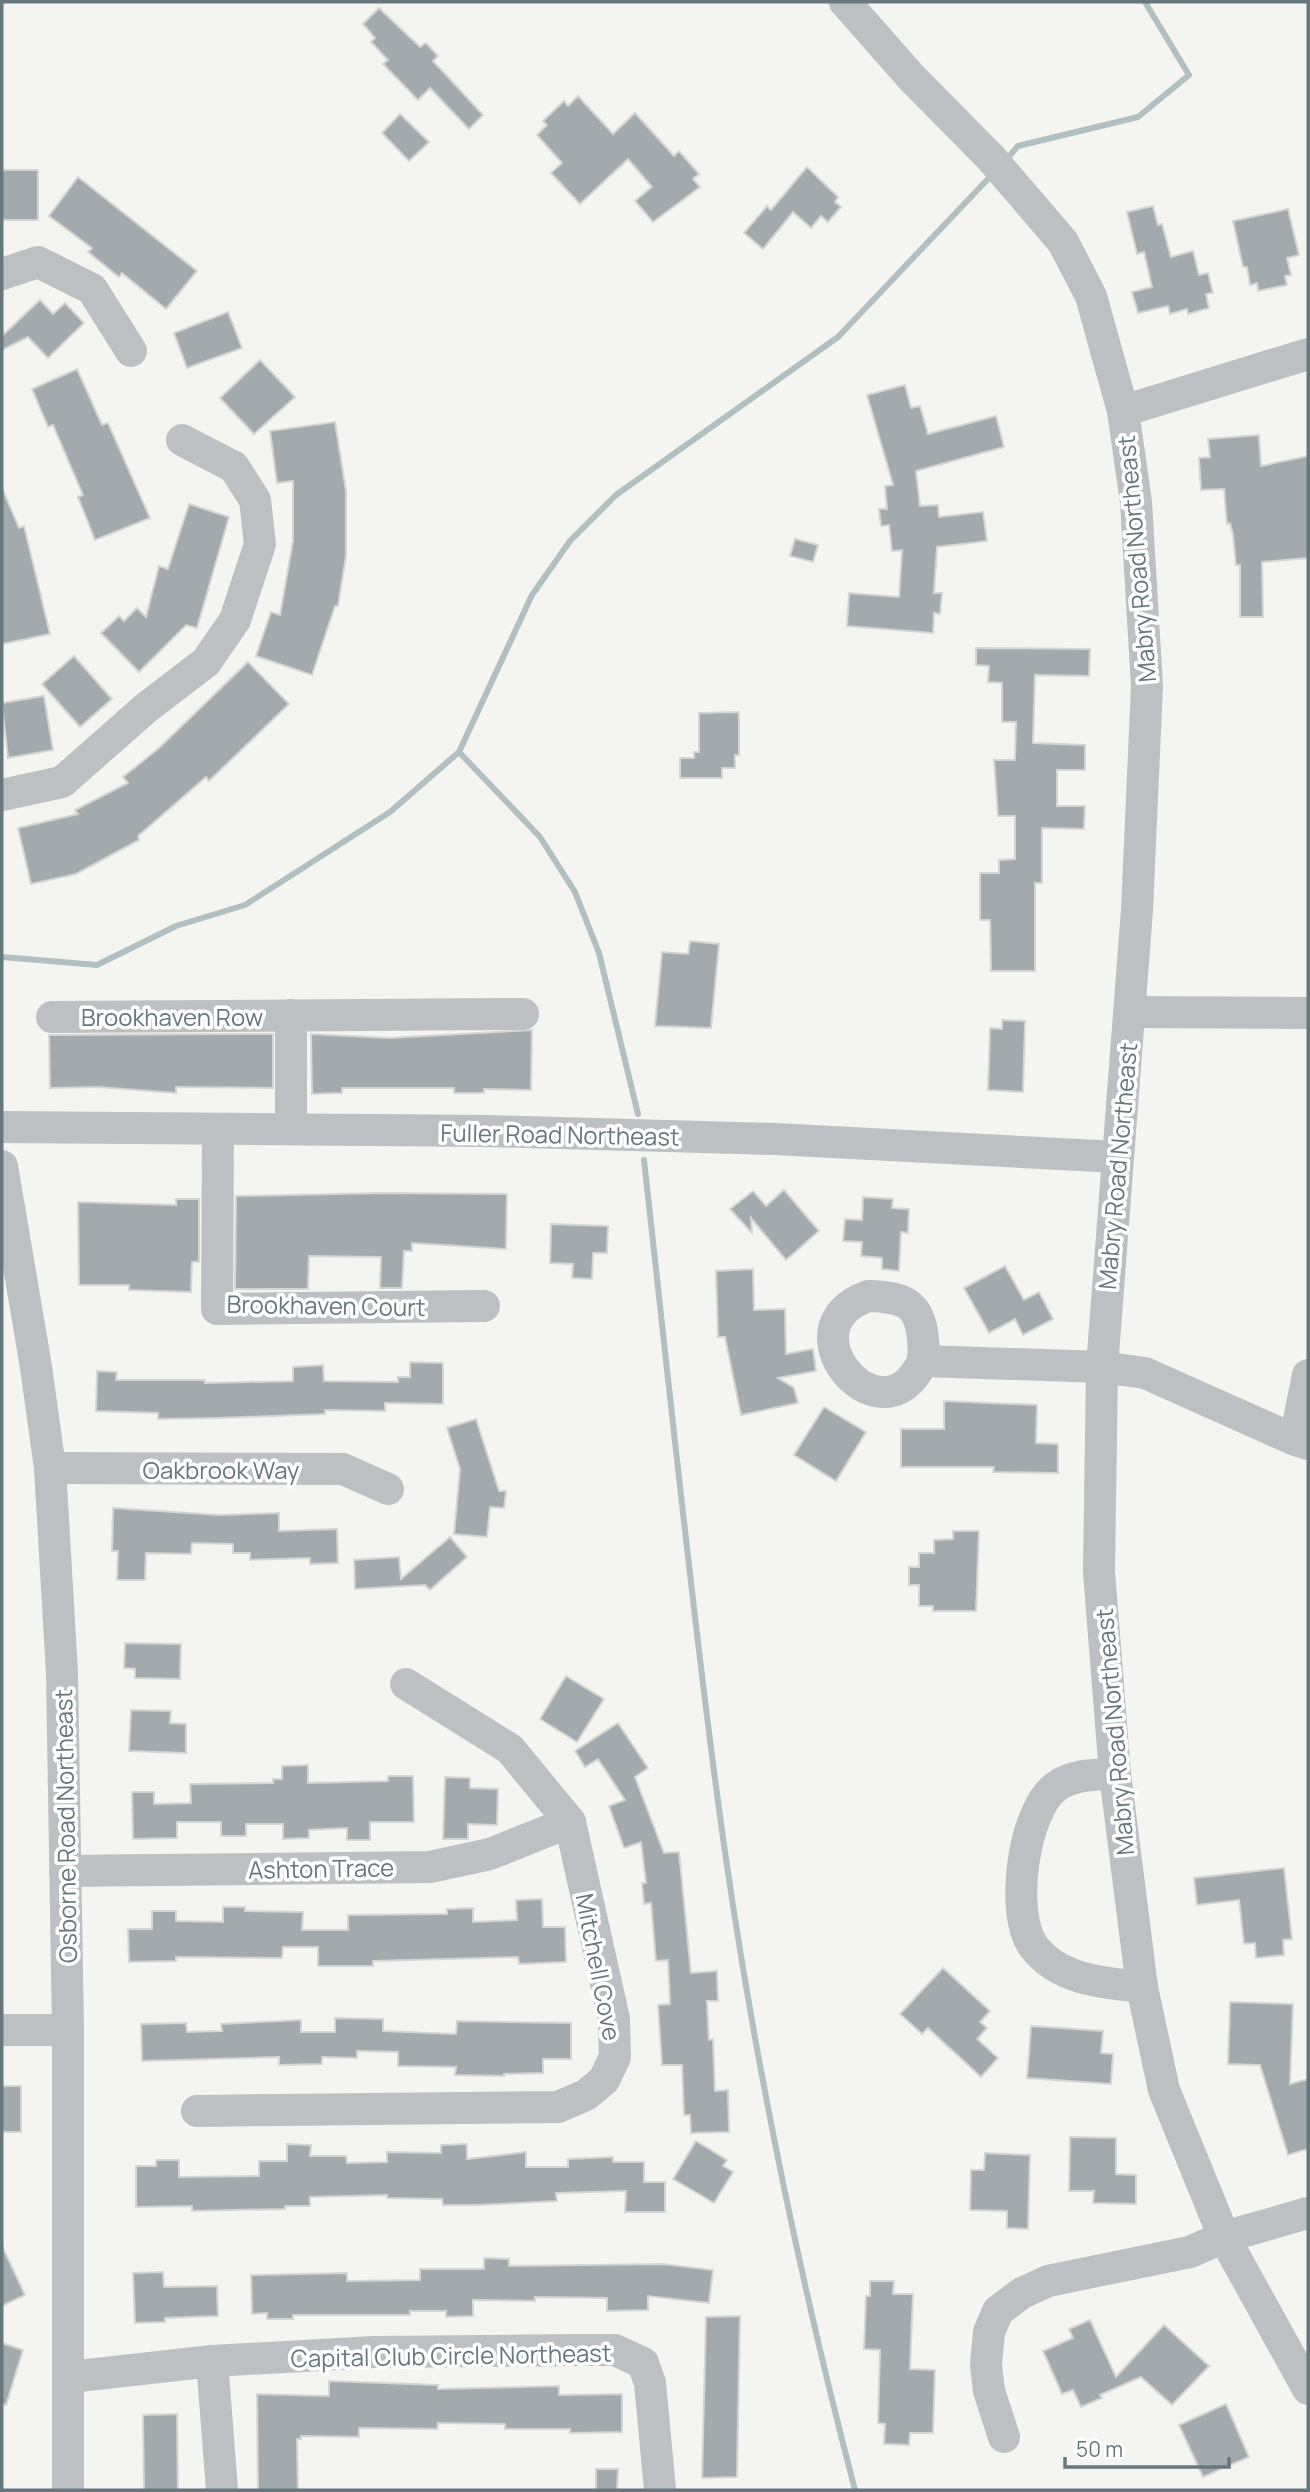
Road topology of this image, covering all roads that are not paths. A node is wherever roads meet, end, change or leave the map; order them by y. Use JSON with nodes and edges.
{"nodes":[{"id":1,"x":845,"y":2,"type":"edge"},
{"id":2,"x":2,"y":274,"type":"edge"},
{"id":3,"x":131,"y":351,"type":"dead end"},
{"id":4,"x":1308,"y":354,"type":"edge"},
{"id":5,"x":1123,"y":411,"type":"junction"},
{"id":6,"x":182,"y":440,"type":"dead end"},
{"id":7,"x":2,"y":794,"type":"edge"},
{"id":8,"x":1130,"y":1012,"type":"junction"},
{"id":9,"x":1308,"y":1013,"type":"edge"},
{"id":10,"x":523,"y":1014,"type":"dead end"},
{"id":11,"x":292,"y":1015,"type":"junction"},
{"id":12,"x":52,"y":1017,"type":"dead end"},
{"id":13,"x":2,"y":1127,"type":"edge"},
{"id":14,"x":218,"y":1129,"type":"junction"},
{"id":15,"x":292,"y":1129,"type":"junction"},
{"id":16,"x":1117,"y":1157,"type":"junction"},
{"id":17,"x":2,"y":1166,"type":"edge"},
{"id":18,"x":10,"y":1264,"type":"edge"},
{"id":19,"x":484,"y":1306,"type":"dead end"},
{"id":20,"x":924,"y":1361,"type":"dead end"},
{"id":21,"x":1102,"y":1367,"type":"junction"},
{"id":22,"x":1308,"y":1375,"type":"edge"},
{"id":23,"x":1302,"y":1442,"type":"edge"},
{"id":24,"x":50,"y":1468,"type":"junction"},
{"id":25,"x":388,"y":1489,"type":"dead end"},
{"id":26,"x":407,"y":1684,"type":"dead end"},
{"id":27,"x":1115,"y":1773,"type":"junction"},
{"id":28,"x":570,"y":1822,"type":"junction"},
{"id":29,"x":65,"y":1871,"type":"junction"},
{"id":30,"x":1142,"y":1987,"type":"junction"},
{"id":31,"x":2,"y":2030,"type":"edge"},
{"id":32,"x":68,"y":2030,"type":"junction"},
{"id":33,"x":197,"y":2111,"type":"dead end"},
{"id":34,"x":1308,"y":2213,"type":"edge"},
{"id":35,"x":1224,"y":2236,"type":"junction"},
{"id":36,"x":212,"y":2361,"type":"junction"},
{"id":37,"x":70,"y":2377,"type":"junction"},
{"id":38,"x":1308,"y":2389,"type":"edge"},
{"id":39,"x":1004,"y":2437,"type":"dead end"},
{"id":40,"x":68,"y":2490,"type":"edge"},
{"id":41,"x":222,"y":2490,"type":"edge"},
{"id":42,"x":660,"y":2490,"type":"edge"}],
"edges":[{"from":1,"to":5,"type":"street","name":"Mabry Road Northeast"},
{"from":2,"to":3,"type":"street"},
{"from":4,"to":5,"type":"street"},
{"from":5,"to":8,"type":"street","name":"Mabry Road Northeast"},
{"from":6,"to":7,"type":"street"},
{"from":8,"to":9,"type":"street"},
{"from":8,"to":16,"type":"street","name":"Mabry Road Northeast"},
{"from":10,"to":11,"type":"street","name":"Brookhaven Row"},
{"from":11,"to":12,"type":"street","name":"Brookhaven Row"},
{"from":11,"to":15,"type":"street","name":"Brookhaven Row"},
{"from":13,"to":14,"type":"street","name":"Fuller Road Northeast"},
{"from":14,"to":15,"type":"street","name":"Fuller Road Northeast"},
{"from":14,"to":19,"type":"street","name":"Brookhaven Court"},
{"from":15,"to":16,"type":"street","name":"Fuller Road Northeast"},
{"from":16,"to":21,"type":"street","name":"Mabry Road Northeast"},
{"from":17,"to":18,"type":"street","name":"Osborne Road Northeast"},
{"from":18,"to":24,"type":"street","name":"Osborne Road Northeast"},
{"from":20,"to":21,"type":"street"},
{"from":21,"to":23,"type":"street"},
{"from":21,"to":27,"type":"street","name":"Mabry Road Northeast"},
{"from":22,"to":23,"type":"street"},
{"from":24,"to":25,"type":"street","name":"Oakbrook Way"},
{"from":24,"to":29,"type":"street","name":"Osborne Road Northeast"},
{"from":26,"to":28,"type":"street","name":"Mitchell Cove"},
{"from":27,"to":30,"type":"street","name":"Mabry Road Northeast"},
{"from":27,"to":30,"type":"street"},
{"from":28,"to":29,"type":"street","name":"Ashton Trace"},
{"from":28,"to":33,"type":"street","name":"Mitchell Cove"},
{"from":29,"to":32,"type":"street","name":"Osborne Road Northeast"},
{"from":30,"to":35,"type":"street","name":"Mabry Road Northeast"},
{"from":31,"to":32,"type":"street"},
{"from":32,"to":37,"type":"street","name":"Osborne Road Northeast"},
{"from":34,"to":35,"type":"street"},
{"from":35,"to":38,"type":"street","name":"Mabry Road Northeast"},
{"from":35,"to":39,"type":"street"},
{"from":36,"to":37,"type":"street","name":"Capital Club Circle Northeast"},
{"from":36,"to":41,"type":"street"},
{"from":36,"to":42,"type":"street","name":"Capital Club Circle Northeast"},
{"from":37,"to":40,"type":"street","name":"Osborne Road Northeast"}]}
